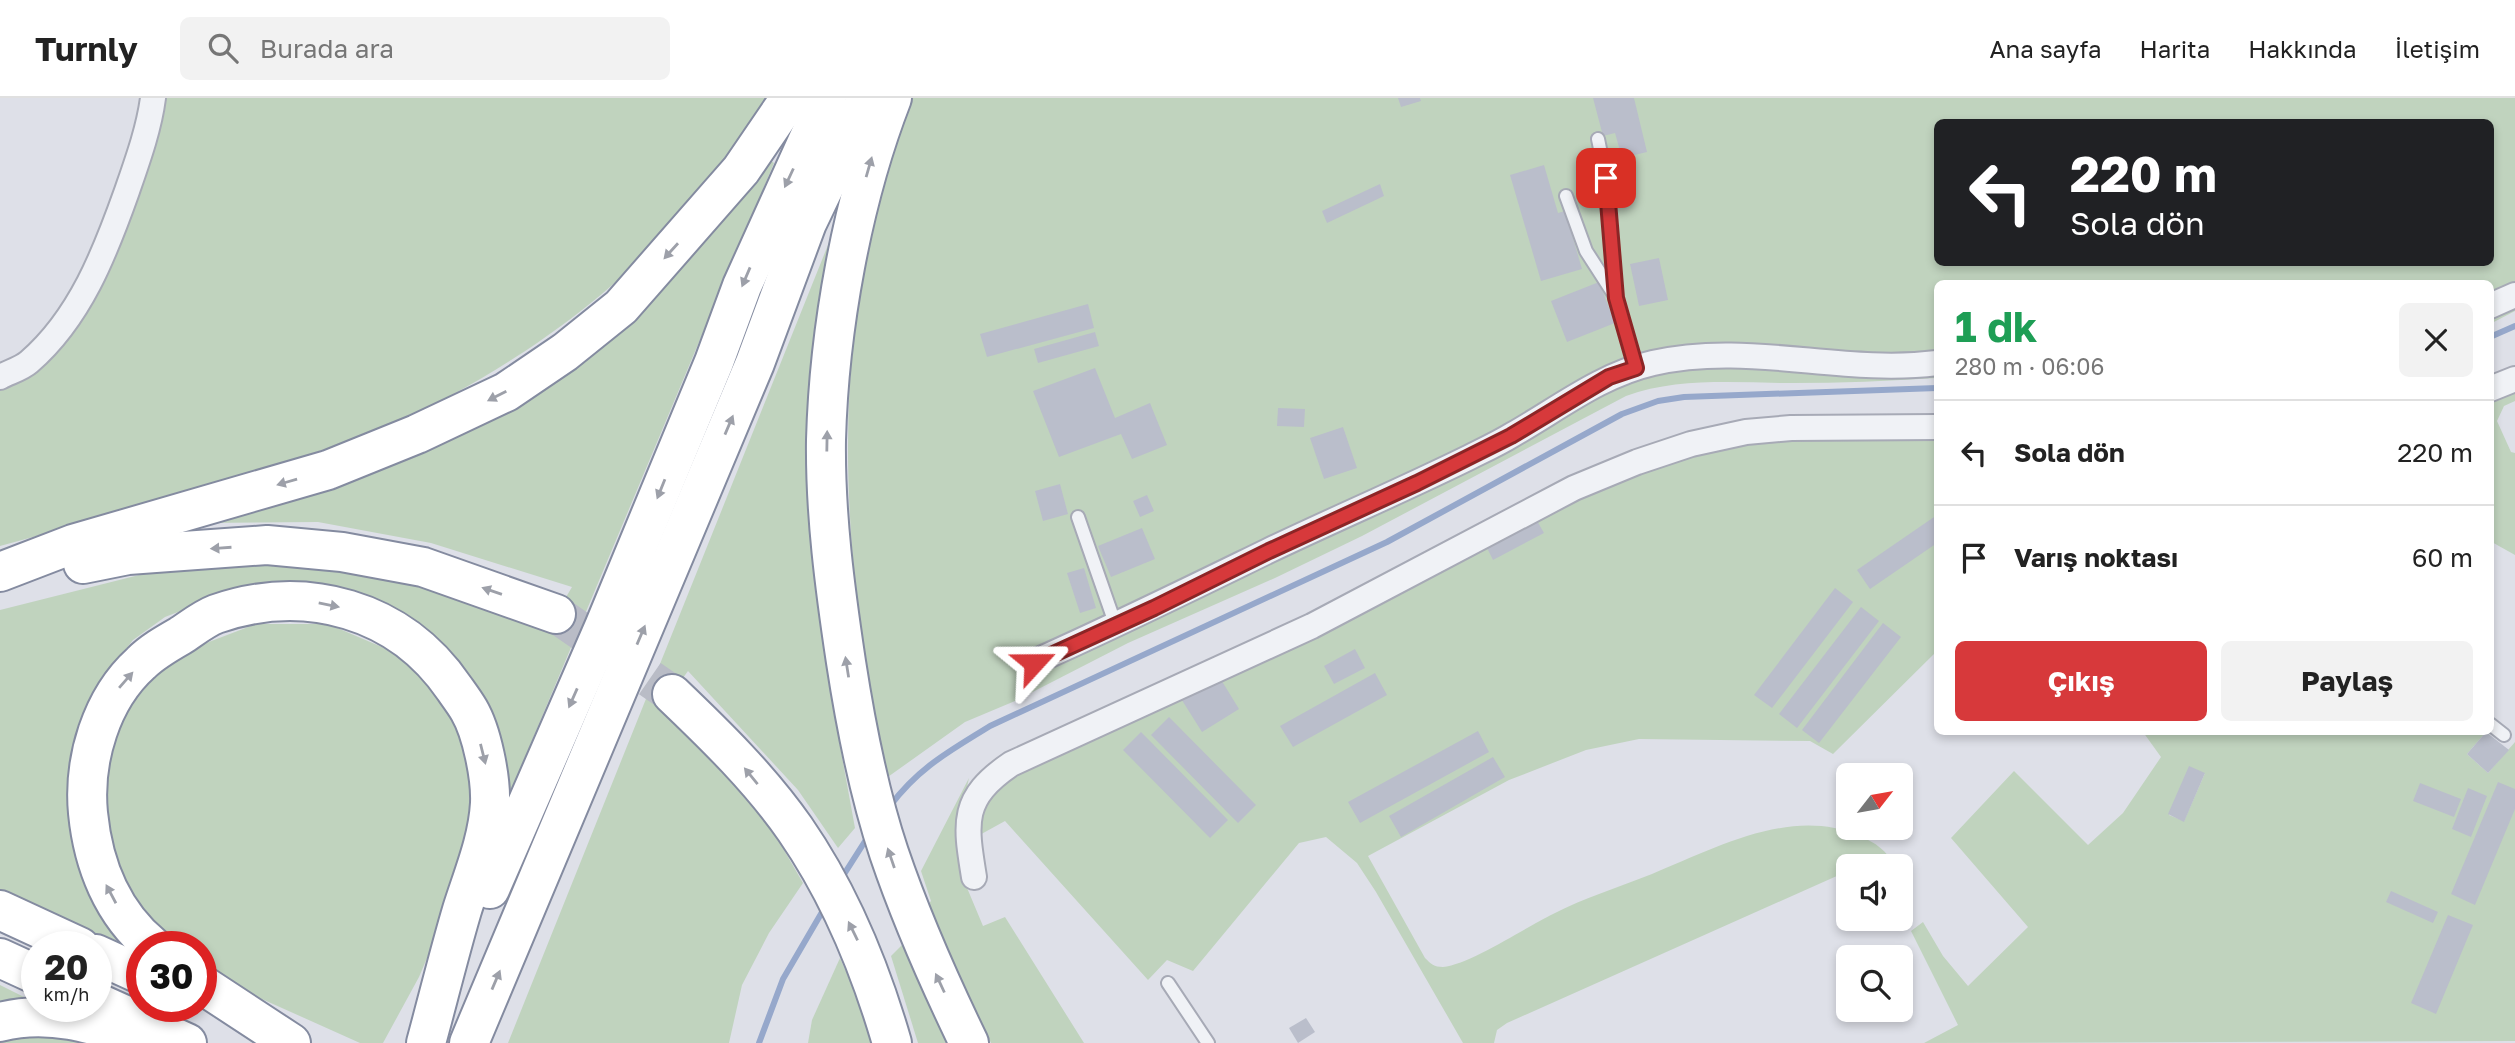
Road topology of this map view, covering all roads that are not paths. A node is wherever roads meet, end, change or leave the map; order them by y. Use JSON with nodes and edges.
{"nodes":[{"id":1,"x":153,"y":98,"type":"edge"},
{"id":2,"x":790,"y":98,"type":"edge"},
{"id":3,"x":827,"y":98,"type":"edge"},
{"id":4,"x":867,"y":98,"type":"edge"},
{"id":5,"x":892,"y":98,"type":"edge"},
{"id":6,"x":1598,"y":139,"type":"dead end"},
{"id":7,"x":1566,"y":196,"type":"dead end"},
{"id":8,"x":2515,"y":295,"type":"edge"},
{"id":9,"x":1616,"y":298,"type":"junction"},
{"id":10,"x":2494,"y":304,"type":"edge"},
{"id":11,"x":1934,"y":363,"type":"edge"},
{"id":12,"x":1636,"y":368,"type":"junction"},
{"id":13,"x":0,"y":377,"type":"edge"},
{"id":14,"x":2515,"y":379,"type":"edge"},
{"id":15,"x":2494,"y":387,"type":"edge"},
{"id":16,"x":1934,"y":426,"type":"edge"},
{"id":17,"x":1078,"y":517,"type":"dead end"},
{"id":18,"x":0,"y":572,"type":"edge"},
{"id":19,"x":0,"y":580,"type":"edge"},
{"id":20,"x":556,"y":614,"type":"tunnel mouth"},
{"id":21,"x":1116,"y":626,"type":"junction"},
{"id":22,"x":1034,"y":663,"type":"dead end"},
{"id":23,"x":672,"y":694,"type":"tunnel mouth"},
{"id":24,"x":2494,"y":727,"type":"edge"},
{"id":25,"x":2504,"y":735,"type":"dead end"},
{"id":26,"x":974,"y":877,"type":"dead end"},
{"id":27,"x":0,"y":910,"type":"edge"},
{"id":28,"x":45,"y":931,"type":"edge"},
{"id":29,"x":136,"y":931,"type":"edge"},
{"id":30,"x":0,"y":958,"type":"edge"},
{"id":31,"x":21,"y":968,"type":"edge"},
{"id":32,"x":1168,"y":983,"type":"dead end"},
{"id":33,"x":217,"y":994,"type":"edge"},
{"id":34,"x":112,"y":1009,"type":"edge"},
{"id":35,"x":217,"y":1010,"type":"edge"},
{"id":36,"x":0,"y":1022,"type":"edge"},
{"id":37,"x":152,"y":1043,"type":"edge"},
{"id":38,"x":187,"y":1043,"type":"edge"},
{"id":39,"x":291,"y":1043,"type":"edge"},
{"id":40,"x":426,"y":1043,"type":"edge"},
{"id":41,"x":469,"y":1043,"type":"edge"},
{"id":42,"x":892,"y":1043,"type":"edge"},
{"id":43,"x":969,"y":1043,"type":"edge"},
{"id":44,"x":1208,"y":1043,"type":"edge"}],
"edges":[{"from":1,"to":13,"type":"street"},
{"from":2,"to":18,"type":"highway","one_way":true},
{"from":3,"to":40,"type":"highway","one_way":true},
{"from":41,"to":4,"type":"highway","one_way":true},
{"from":43,"to":5,"type":"highway","one_way":true},
{"from":6,"to":9,"type":"lane"},
{"from":7,"to":9,"type":"lane"},
{"from":8,"to":10,"type":"street"},
{"from":9,"to":12,"type":"lane"},
{"from":11,"to":12,"type":"street"},
{"from":12,"to":21,"type":"street"},
{"from":14,"to":15,"type":"street"},
{"from":16,"to":26,"type":"street"},
{"from":17,"to":21,"type":"lane"},
{"from":20,"to":19,"type":"highway","one_way":true},
{"from":21,"to":22,"type":"street"},
{"from":42,"to":23,"type":"highway","one_way":true},
{"from":24,"to":25,"type":"lane"},
{"from":27,"to":28,"type":"highway"},
{"from":29,"to":40,"type":"highway","one_way":true},
{"from":30,"to":31,"type":"highway"},
{"from":32,"to":44,"type":"lane"},
{"from":33,"to":39,"type":"highway"},
{"from":34,"to":38,"type":"highway"},
{"from":35,"to":39,"type":"highway"},
{"from":36,"to":37,"type":"highway"}]}
